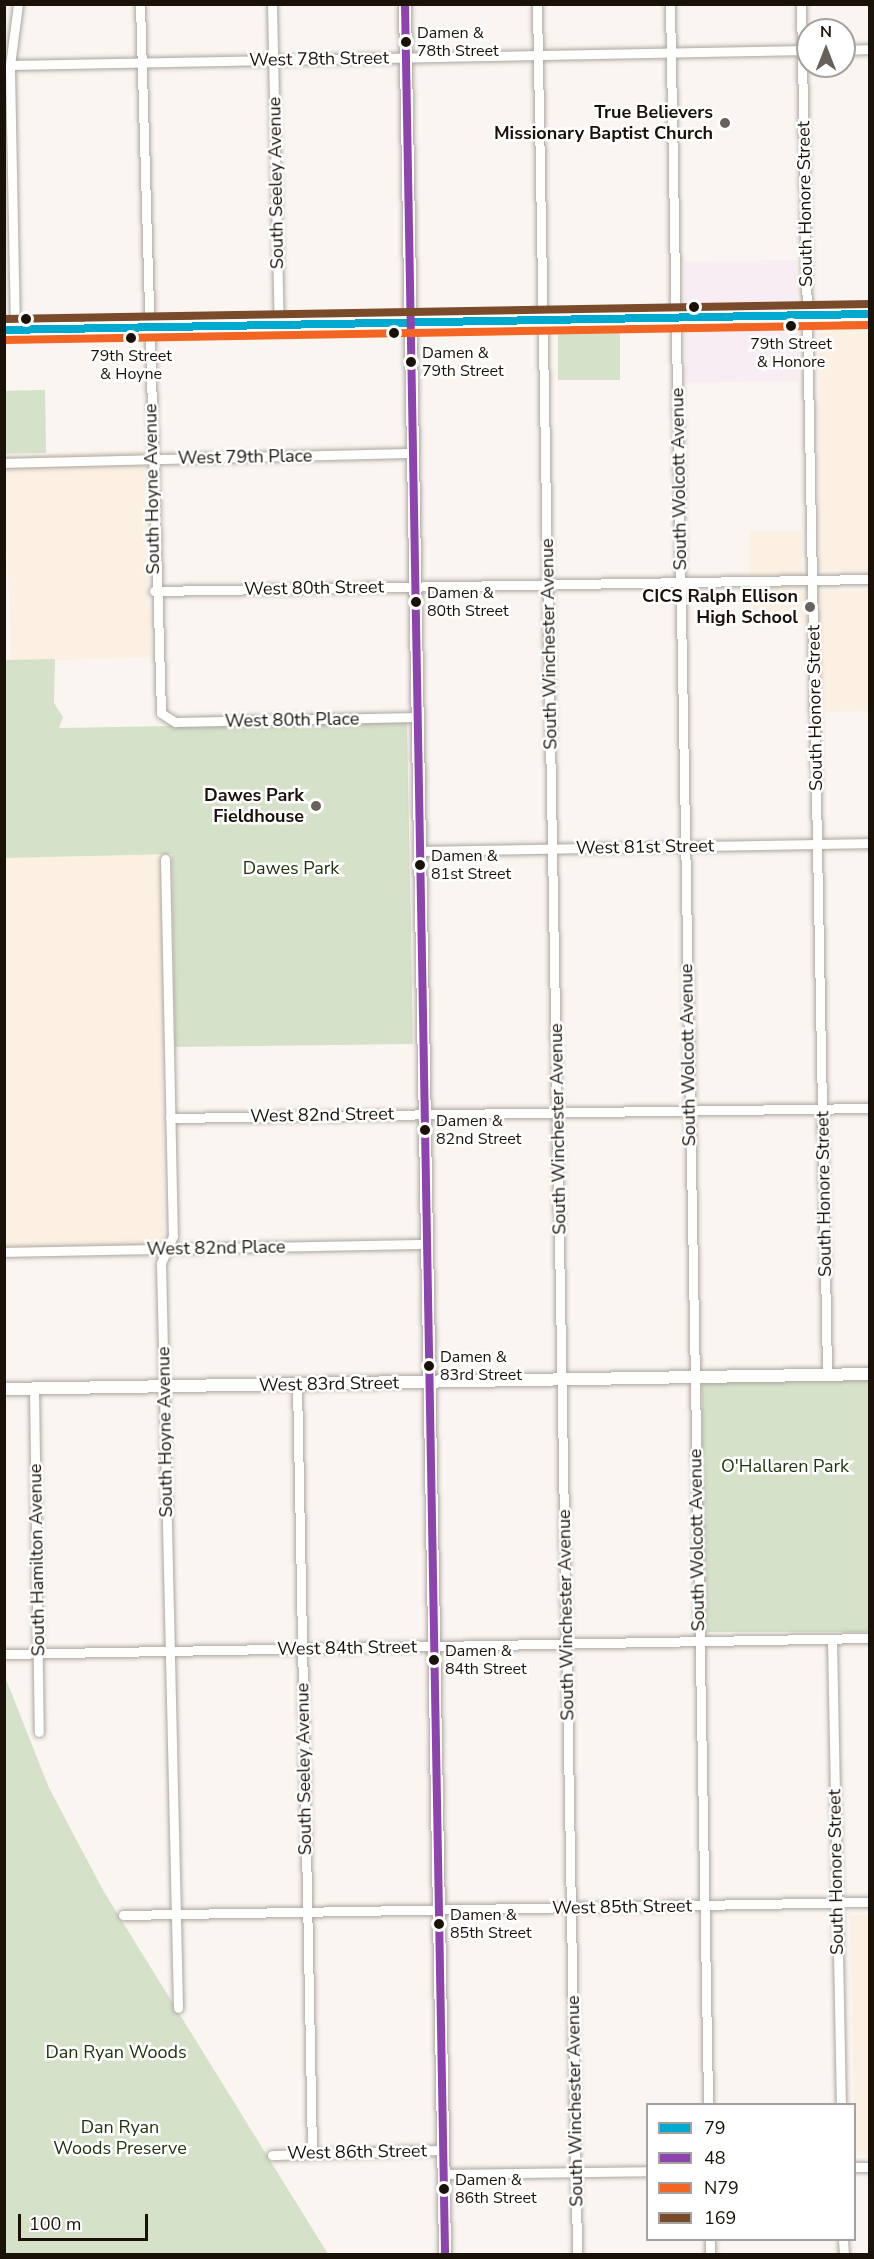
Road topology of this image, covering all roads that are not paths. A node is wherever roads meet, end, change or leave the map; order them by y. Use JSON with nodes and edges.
{"nodes":[{"id":1,"x":18,"y":4,"type":"edge"},
{"id":2,"x":140,"y":4,"type":"edge"},
{"id":3,"x":272,"y":4,"type":"edge"},
{"id":4,"x":405,"y":4,"type":"edge"},
{"id":5,"x":537,"y":4,"type":"edge"},
{"id":6,"x":670,"y":4,"type":"edge"},
{"id":7,"x":796,"y":50,"type":"edge"},
{"id":8,"x":671,"y":53,"type":"junction"},
{"id":9,"x":538,"y":55,"type":"junction"},
{"id":10,"x":406,"y":58,"type":"junction"},
{"id":11,"x":274,"y":59,"type":"junction"},
{"id":12,"x":141,"y":62,"type":"junction"},
{"id":13,"x":10,"y":65,"type":"junction"},
{"id":14,"x":805,"y":78,"type":"edge"},
{"id":15,"x":870,"y":314,"type":"edge"},
{"id":16,"x":807,"y":315,"type":"junction"},
{"id":17,"x":676,"y":317,"type":"junction"},
{"id":18,"x":544,"y":320,"type":"junction"},
{"id":19,"x":411,"y":322,"type":"junction"},
{"id":20,"x":279,"y":325,"type":"junction"},
{"id":21,"x":148,"y":328,"type":"junction"},
{"id":22,"x":10,"y":330,"type":"edge"},
{"id":23,"x":414,"y":453,"type":"junction"},
{"id":24,"x":151,"y":460,"type":"junction"},
{"id":25,"x":4,"y":463,"type":"edge"},
{"id":26,"x":870,"y":579,"type":"edge"},
{"id":27,"x":813,"y":580,"type":"junction"},
{"id":28,"x":680,"y":582,"type":"junction"},
{"id":29,"x":548,"y":584,"type":"junction"},
{"id":30,"x":416,"y":586,"type":"junction"},
{"id":31,"x":154,"y":591,"type":"junction"},
{"id":32,"x":418,"y":717,"type":"junction"},
{"id":33,"x":165,"y":720,"type":"joint"},
{"id":34,"x":870,"y":843,"type":"edge"},
{"id":35,"x":817,"y":844,"type":"junction"},
{"id":36,"x":685,"y":846,"type":"junction"},
{"id":37,"x":553,"y":848,"type":"junction"},
{"id":38,"x":421,"y":851,"type":"junction"},
{"id":39,"x":165,"y":860,"type":"dead end"},
{"id":40,"x":870,"y":1108,"type":"edge"},
{"id":41,"x":822,"y":1109,"type":"junction"},
{"id":42,"x":689,"y":1111,"type":"junction"},
{"id":43,"x":426,"y":1114,"type":"junction"},
{"id":44,"x":557,"y":1114,"type":"junction"},
{"id":45,"x":170,"y":1118,"type":"junction"},
{"id":46,"x":428,"y":1244,"type":"junction"},
{"id":47,"x":166,"y":1249,"type":"junction"},
{"id":48,"x":4,"y":1252,"type":"edge"},
{"id":49,"x":870,"y":1374,"type":"edge"},
{"id":50,"x":827,"y":1375,"type":"junction"},
{"id":51,"x":693,"y":1377,"type":"junction"},
{"id":52,"x":562,"y":1380,"type":"junction"},
{"id":53,"x":431,"y":1382,"type":"junction"},
{"id":54,"x":297,"y":1384,"type":"junction"},
{"id":55,"x":164,"y":1386,"type":"junction"},
{"id":56,"x":4,"y":1389,"type":"edge"},
{"id":57,"x":34,"y":1389,"type":"junction"},
{"id":58,"x":870,"y":1638,"type":"edge"},
{"id":59,"x":832,"y":1639,"type":"junction"},
{"id":60,"x":699,"y":1641,"type":"junction"},
{"id":61,"x":567,"y":1644,"type":"junction"},
{"id":62,"x":435,"y":1646,"type":"junction"},
{"id":63,"x":302,"y":1648,"type":"junction"},
{"id":64,"x":171,"y":1651,"type":"junction"},
{"id":65,"x":39,"y":1653,"type":"junction"},
{"id":66,"x":4,"y":1654,"type":"edge"},
{"id":67,"x":39,"y":1732,"type":"dead end"},
{"id":68,"x":870,"y":1902,"type":"edge"},
{"id":69,"x":837,"y":1903,"type":"junction"},
{"id":70,"x":704,"y":1905,"type":"junction"},
{"id":71,"x":571,"y":1908,"type":"junction"},
{"id":72,"x":439,"y":1910,"type":"junction"},
{"id":73,"x":307,"y":1912,"type":"junction"},
{"id":74,"x":175,"y":1914,"type":"junction"},
{"id":75,"x":123,"y":1915,"type":"dead end"},
{"id":76,"x":178,"y":2008,"type":"dead end"},
{"id":77,"x":708,"y":2103,"type":"edge"},
{"id":78,"x":841,"y":2103,"type":"edge"},
{"id":79,"x":443,"y":2150,"type":"junction"},
{"id":80,"x":272,"y":2154,"type":"dead end"},
{"id":81,"x":312,"y":2154,"type":"junction"},
{"id":82,"x":646,"y":2171,"type":"edge"},
{"id":83,"x":576,"y":2172,"type":"junction"},
{"id":84,"x":443,"y":2174,"type":"junction"},
{"id":85,"x":445,"y":2254,"type":"edge"},
{"id":86,"x":577,"y":2254,"type":"edge"}],
"edges":[{"from":1,"to":13,"type":"street"},
{"from":2,"to":12,"type":"street","name":"South Hoyne Avenue"},
{"from":3,"to":11,"type":"street","name":"South Seeley Avenue"},
{"from":4,"to":10,"type":"street"},
{"from":5,"to":9,"type":"street","name":"South Winchester Avenue"},
{"from":6,"to":8,"type":"street","name":"South Wolcott Avenue"},
{"from":7,"to":8,"type":"street","name":"West 78th Street"},
{"from":8,"to":9,"type":"street","name":"West 78th Street"},
{"from":8,"to":17,"type":"street","name":"South Wolcott Avenue"},
{"from":9,"to":10,"type":"street","name":"West 78th Street"},
{"from":9,"to":18,"type":"street","name":"South Winchester Avenue"},
{"from":10,"to":11,"type":"street","name":"West 78th Street"},
{"from":10,"to":19,"type":"street"},
{"from":11,"to":12,"type":"street","name":"West 78th Street"},
{"from":11,"to":20,"type":"street","name":"South Seeley Avenue"},
{"from":12,"to":13,"type":"street","name":"West 78th Street"},
{"from":12,"to":21,"type":"street","name":"South Hoyne Avenue"},
{"from":13,"to":22,"type":"street"},
{"from":14,"to":16,"type":"street","name":"South Honore Street"},
{"from":15,"to":16,"type":"main road"},
{"from":16,"to":17,"type":"main road"},
{"from":16,"to":27,"type":"street","name":"South Honore Street"},
{"from":17,"to":18,"type":"main road"},
{"from":17,"to":28,"type":"street","name":"South Wolcott Avenue"},
{"from":18,"to":19,"type":"main road"},
{"from":18,"to":29,"type":"street","name":"South Winchester Avenue"},
{"from":19,"to":20,"type":"main road"},
{"from":19,"to":23,"type":"street"},
{"from":20,"to":21,"type":"main road"},
{"from":21,"to":22,"type":"main road"},
{"from":21,"to":24,"type":"street","name":"South Hoyne Avenue"},
{"from":23,"to":24,"type":"street","name":"West 79th Place"},
{"from":23,"to":30,"type":"street"},
{"from":24,"to":25,"type":"street","name":"West 79th Place"},
{"from":24,"to":31,"type":"street","name":"South Hoyne Avenue"},
{"from":26,"to":27,"type":"street","name":"West 80th Street"},
{"from":27,"to":28,"type":"street","name":"West 80th Street"},
{"from":27,"to":35,"type":"street","name":"South Honore Street"},
{"from":28,"to":29,"type":"street","name":"West 80th Street"},
{"from":28,"to":36,"type":"street","name":"South Wolcott Avenue"},
{"from":29,"to":30,"type":"street","name":"West 80th Street"},
{"from":29,"to":37,"type":"street","name":"South Winchester Avenue"},
{"from":30,"to":31,"type":"street","name":"West 80th Street"},
{"from":30,"to":32,"type":"street"},
{"from":31,"to":33,"type":"street","name":"South Hoyne Avenue"},
{"from":32,"to":33,"type":"street","name":"West 80th Place"},
{"from":32,"to":38,"type":"street"},
{"from":34,"to":35,"type":"street","name":"West 81st Street"},
{"from":35,"to":36,"type":"street","name":"West 81st Street"},
{"from":35,"to":41,"type":"street","name":"South Honore Street"},
{"from":36,"to":37,"type":"street","name":"West 81st Street"},
{"from":36,"to":42,"type":"street","name":"South Wolcott Avenue"},
{"from":37,"to":38,"type":"street","name":"West 81st Street"},
{"from":37,"to":44,"type":"street","name":"South Winchester Avenue"},
{"from":38,"to":43,"type":"street"},
{"from":39,"to":45,"type":"street","name":"South Hoyne Avenue"},
{"from":40,"to":41,"type":"street","name":"West 82nd Street"},
{"from":41,"to":42,"type":"street","name":"West 82nd Street"},
{"from":41,"to":50,"type":"street","name":"South Honore Street"},
{"from":42,"to":44,"type":"street","name":"West 82nd Street"},
{"from":42,"to":51,"type":"street","name":"South Wolcott Avenue"},
{"from":43,"to":44,"type":"street","name":"West 82nd Street"},
{"from":43,"to":45,"type":"street","name":"West 82nd Street"},
{"from":43,"to":46,"type":"street"},
{"from":44,"to":52,"type":"street","name":"South Winchester Avenue"},
{"from":45,"to":47,"type":"street","name":"South Hoyne Avenue"},
{"from":46,"to":47,"type":"street","name":"West 82nd Place"},
{"from":46,"to":53,"type":"street"},
{"from":47,"to":48,"type":"street","name":"West 82nd Place"},
{"from":47,"to":55,"type":"street","name":"South Hoyne Avenue"},
{"from":49,"to":50,"type":"street","name":"West 83rd Street"},
{"from":50,"to":51,"type":"street","name":"West 83rd Street"},
{"from":51,"to":52,"type":"street","name":"West 83rd Street"},
{"from":51,"to":60,"type":"street","name":"South Wolcott Avenue"},
{"from":52,"to":53,"type":"street","name":"West 83rd Street"},
{"from":52,"to":61,"type":"street","name":"South Winchester Avenue"},
{"from":53,"to":54,"type":"street","name":"West 83rd Street"},
{"from":53,"to":62,"type":"street"},
{"from":54,"to":55,"type":"street","name":"West 83rd Street"},
{"from":54,"to":63,"type":"street","name":"South Seeley Avenue"},
{"from":55,"to":57,"type":"street","name":"West 83rd Street"},
{"from":55,"to":64,"type":"street","name":"South Hoyne Avenue"},
{"from":56,"to":57,"type":"street","name":"West 83rd Street"},
{"from":57,"to":65,"type":"street","name":"South Hamilton Avenue"},
{"from":58,"to":59,"type":"street","name":"West 84th Street"},
{"from":59,"to":60,"type":"street","name":"West 84th Street"},
{"from":59,"to":69,"type":"street","name":"South Honore Street"},
{"from":60,"to":61,"type":"street","name":"West 84th Street"},
{"from":60,"to":70,"type":"street","name":"South Wolcott Avenue"},
{"from":61,"to":62,"type":"street","name":"West 84th Street"},
{"from":61,"to":71,"type":"street","name":"South Winchester Avenue"},
{"from":62,"to":63,"type":"street","name":"West 84th Street"},
{"from":62,"to":72,"type":"street"},
{"from":63,"to":64,"type":"street","name":"West 84th Street"},
{"from":63,"to":73,"type":"street","name":"South Seeley Avenue"},
{"from":64,"to":65,"type":"street","name":"West 84th Street"},
{"from":64,"to":74,"type":"street","name":"South Hoyne Avenue"},
{"from":65,"to":66,"type":"street","name":"West 84th Street"},
{"from":65,"to":67,"type":"street","name":"South Hamilton Avenue"},
{"from":68,"to":69,"type":"street","name":"West 85th Street"},
{"from":69,"to":70,"type":"street","name":"West 85th Street"},
{"from":69,"to":78,"type":"street","name":"South Honore Street"},
{"from":70,"to":71,"type":"street","name":"West 85th Street"},
{"from":70,"to":77,"type":"street","name":"South Wolcott Avenue"},
{"from":71,"to":72,"type":"street","name":"West 85th Street"},
{"from":71,"to":83,"type":"street","name":"South Winchester Avenue"},
{"from":72,"to":73,"type":"street","name":"West 85th Street"},
{"from":72,"to":79,"type":"street"},
{"from":73,"to":74,"type":"street","name":"West 85th Street"},
{"from":73,"to":81,"type":"street","name":"South Seeley Avenue"},
{"from":74,"to":75,"type":"street","name":"West 85th Street"},
{"from":74,"to":76,"type":"street","name":"South Hoyne Avenue"},
{"from":79,"to":81,"type":"street","name":"West 86th Street"},
{"from":79,"to":84,"type":"street"},
{"from":80,"to":81,"type":"street","name":"West 86th Street"},
{"from":82,"to":83,"type":"street","name":"West 86th Street"},
{"from":83,"to":84,"type":"street","name":"West 86th Street"},
{"from":83,"to":86,"type":"street","name":"South Winchester Avenue"},
{"from":84,"to":85,"type":"street"}]}
